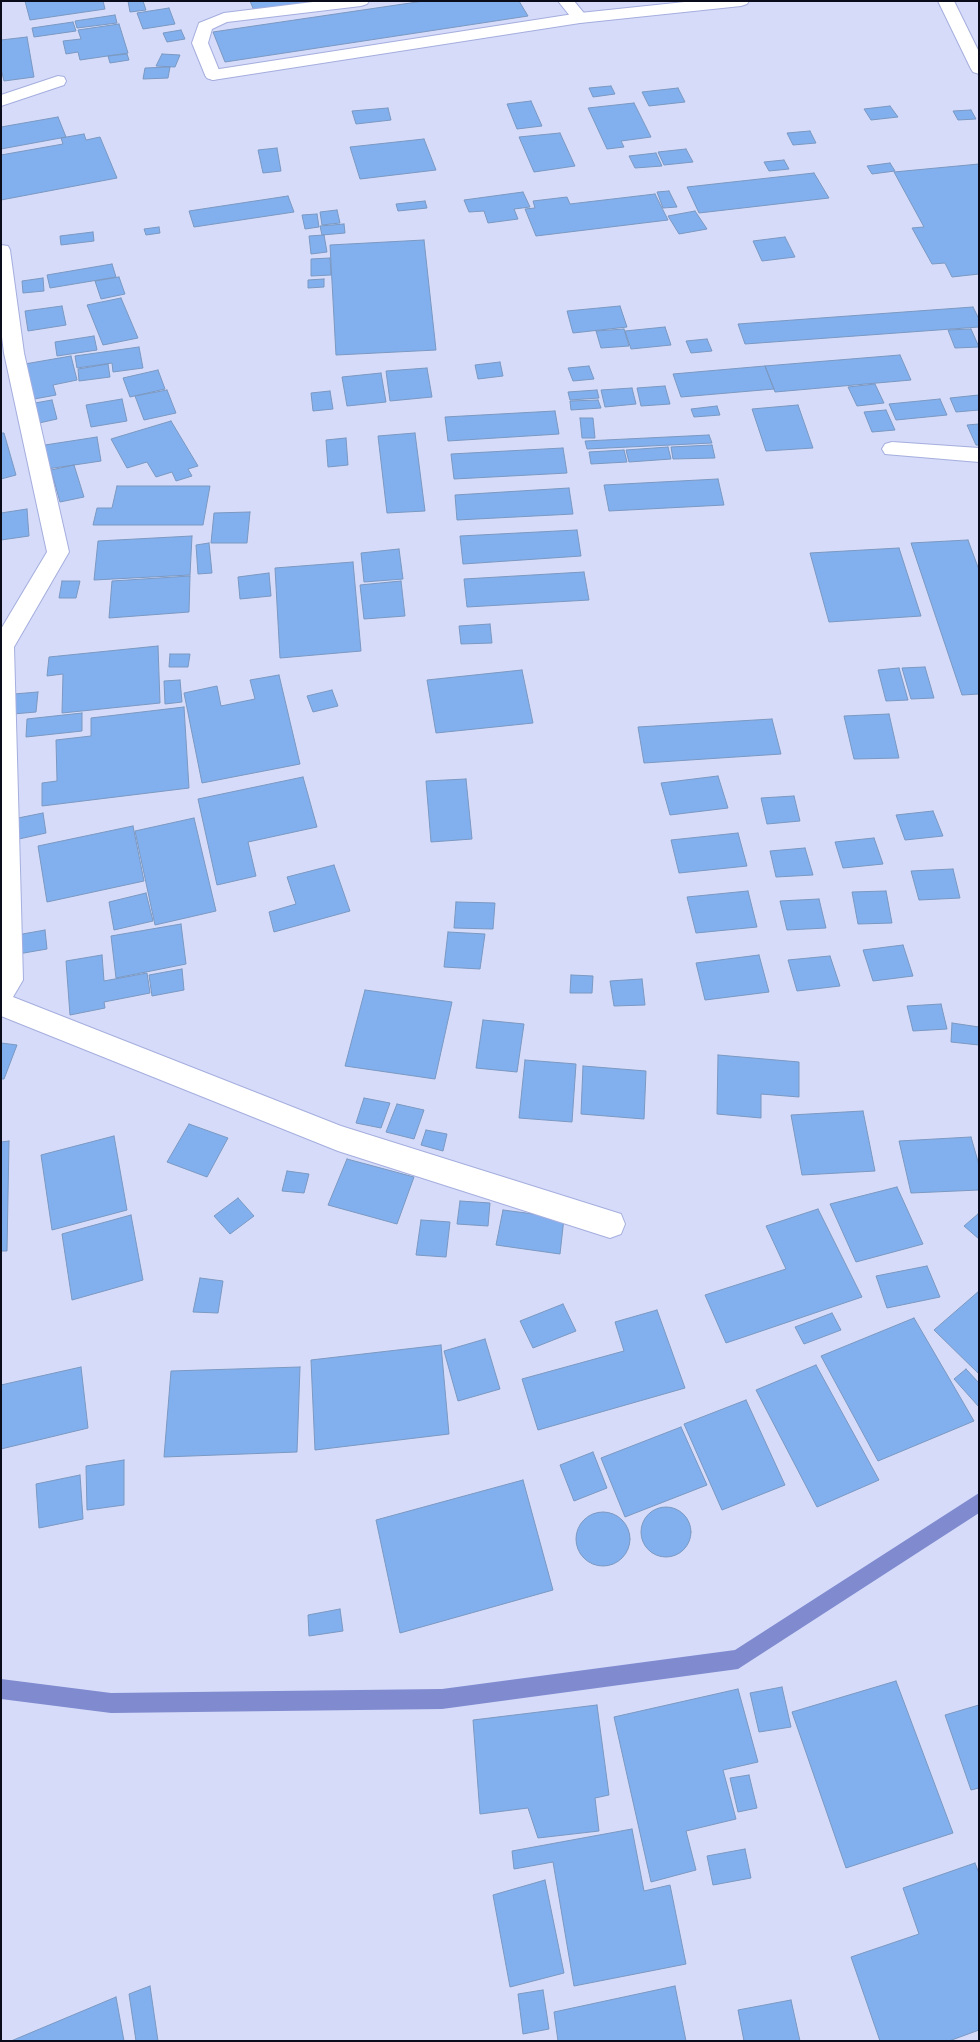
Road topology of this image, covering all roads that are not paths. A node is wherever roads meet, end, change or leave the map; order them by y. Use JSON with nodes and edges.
{"nodes":[{"id":1,"x":361,"y":1,"type":"edge"},
{"id":2,"x":566,"y":1,"type":"edge"},
{"id":3,"x":741,"y":1,"type":"edge"},
{"id":4,"x":946,"y":1,"type":"edge"},
{"id":5,"x":580,"y":18,"type":"junction"},
{"id":6,"x":979,"y":69,"type":"edge"},
{"id":7,"x":58,"y":80,"type":"dead end"},
{"id":8,"x":1,"y":101,"type":"edge"},
{"id":9,"x":1,"y":250,"type":"edge"},
{"id":10,"x":892,"y":449,"type":"dead end"},
{"id":11,"x":979,"y":455,"type":"edge"},
{"id":12,"x":1,"y":994,"type":"edge"},
{"id":13,"x":1,"y":1004,"type":"edge"},
{"id":14,"x":610,"y":1224,"type":"dead end"}],
"edges":[{"from":1,"to":5,"type":"street"},
{"from":2,"to":5,"type":"street"},
{"from":3,"to":5,"type":"street"},
{"from":4,"to":6,"type":"street"},
{"from":7,"to":8,"type":"street"},
{"from":9,"to":12,"type":"street"},
{"from":10,"to":11,"type":"street"},
{"from":13,"to":14,"type":"street"}]}
